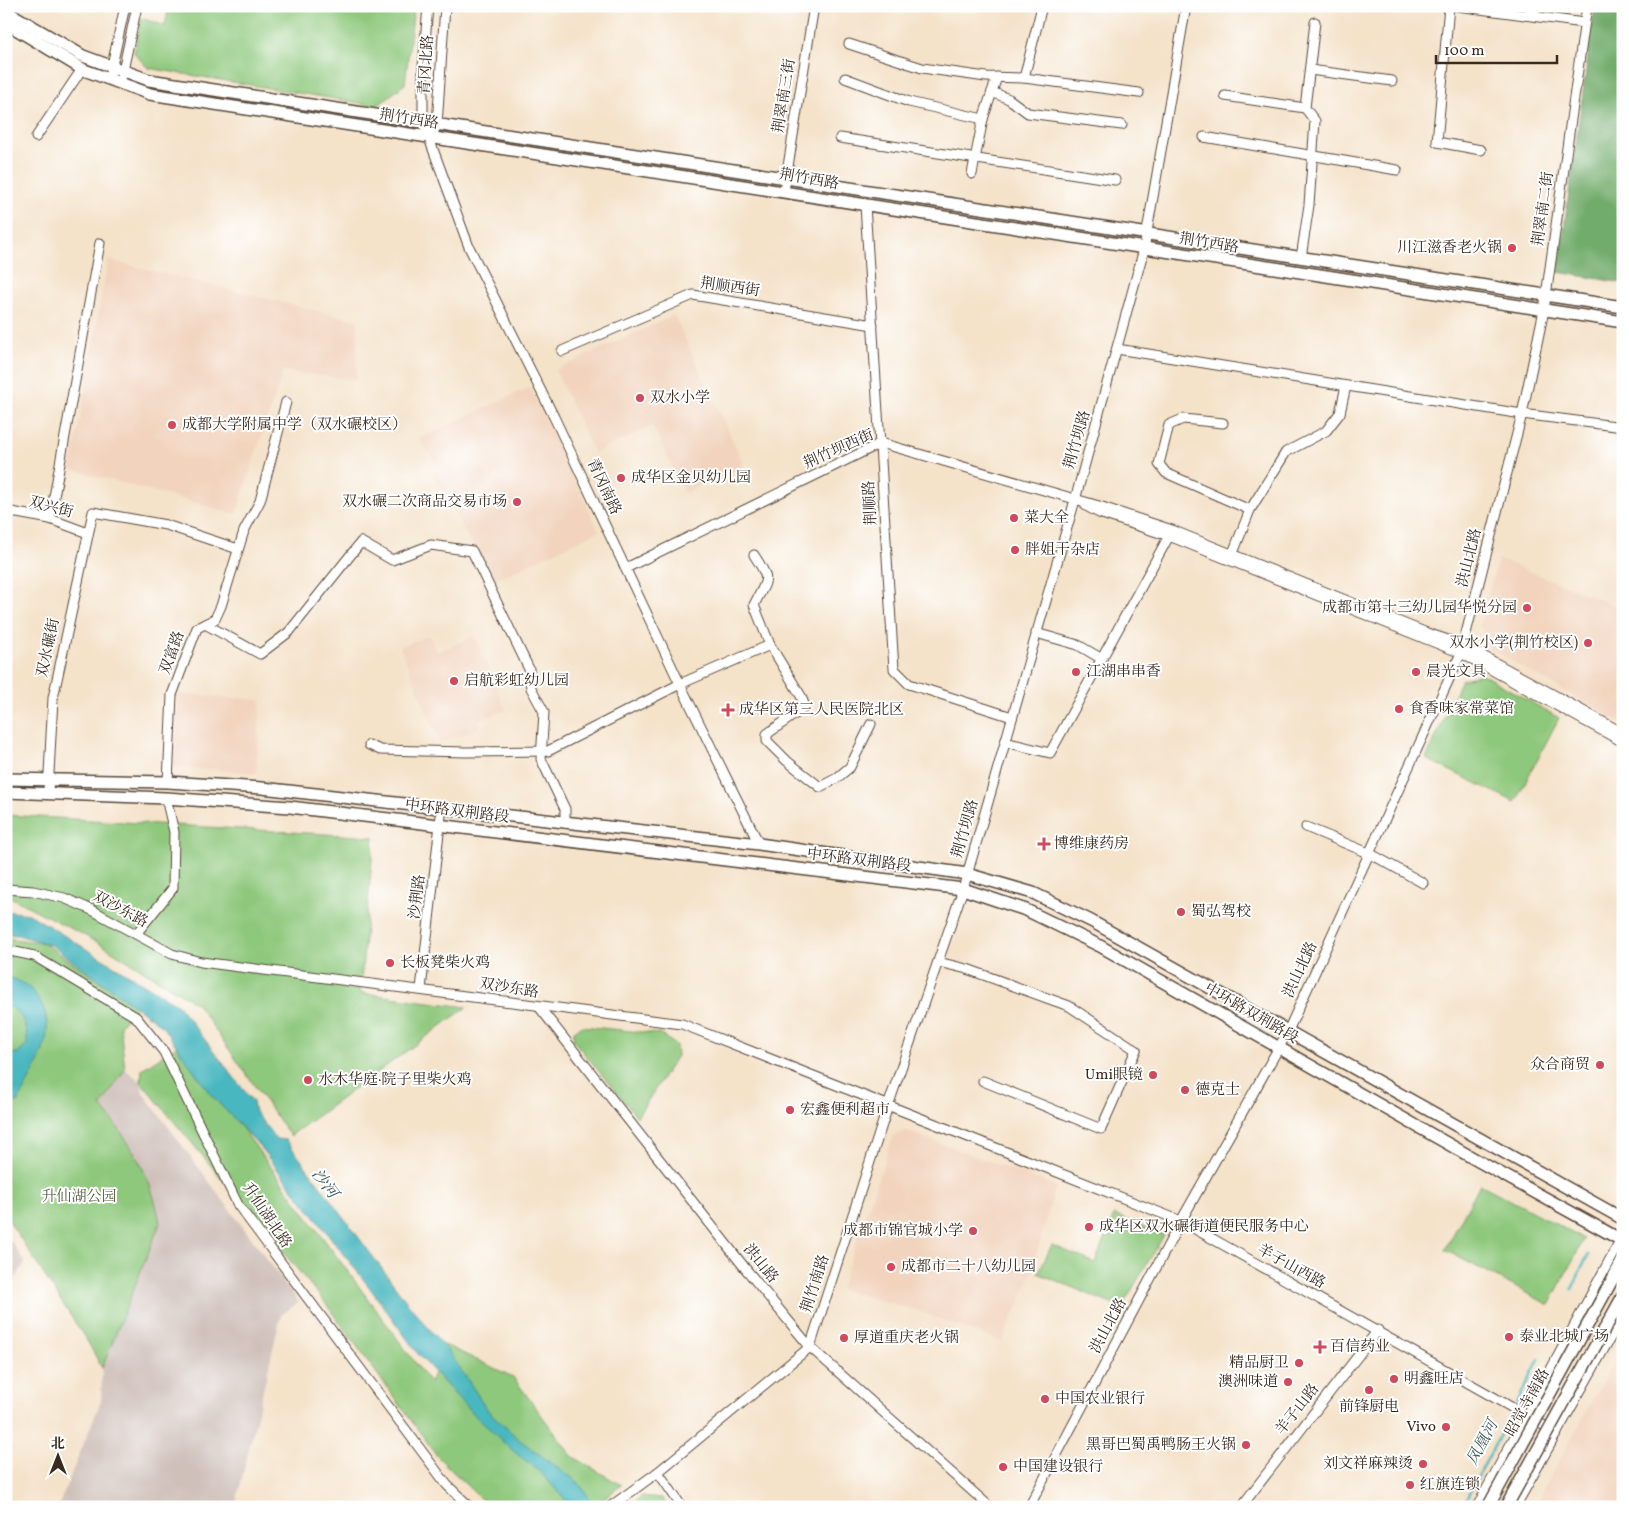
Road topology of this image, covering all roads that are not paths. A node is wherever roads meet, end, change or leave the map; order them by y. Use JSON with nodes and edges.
{"nodes":[{"id":1,"x":125,"y":6,"type":"edge"},
{"id":2,"x":137,"y":6,"type":"edge"},
{"id":3,"x":428,"y":6,"type":"edge"},
{"id":4,"x":445,"y":6,"type":"edge"},
{"id":5,"x":814,"y":6,"type":"edge"},
{"id":6,"x":1042,"y":6,"type":"edge"},
{"id":7,"x":1186,"y":6,"type":"edge"},
{"id":8,"x":1449,"y":6,"type":"edge"},
{"id":9,"x":1457,"y":6,"type":"edge"},
{"id":10,"x":1542,"y":6,"type":"edge"},
{"id":11,"x":1587,"y":6,"type":"edge"},
{"id":12,"x":6,"y":10,"type":"edge"},
{"id":13,"x":1525,"y":16,"type":"junction"},
{"id":14,"x":1315,"y":22,"type":"dead end"},
{"id":15,"x":6,"y":23,"type":"edge"},
{"id":16,"x":1584,"y":23,"type":"junction"},
{"id":17,"x":849,"y":44,"type":"dead end"},
{"id":18,"x":112,"y":66,"type":"junction"},
{"id":19,"x":82,"y":69,"type":"junction"},
{"id":20,"x":123,"y":70,"type":"junction"},
{"id":21,"x":1310,"y":70,"type":"junction"},
{"id":22,"x":845,"y":78,"type":"dead end"},
{"id":23,"x":997,"y":78,"type":"junction"},
{"id":24,"x":1024,"y":78,"type":"junction"},
{"id":25,"x":115,"y":81,"type":"junction"},
{"id":26,"x":1392,"y":81,"type":"dead end"},
{"id":27,"x":992,"y":92,"type":"junction"},
{"id":28,"x":1139,"y":93,"type":"dead end"},
{"id":29,"x":1225,"y":96,"type":"dead end"},
{"id":30,"x":1305,"y":108,"type":"junction"},
{"id":31,"x":983,"y":119,"type":"junction"},
{"id":32,"x":423,"y":122,"type":"junction"},
{"id":33,"x":437,"y":124,"type":"junction"},
{"id":34,"x":1122,"y":125,"type":"dead end"},
{"id":35,"x":36,"y":137,"type":"dead end"},
{"id":36,"x":1204,"y":137,"type":"dead end"},
{"id":37,"x":840,"y":138,"type":"dead end"},
{"id":38,"x":430,"y":139,"type":"junction"},
{"id":39,"x":1481,"y":150,"type":"dead end"},
{"id":40,"x":1312,"y":154,"type":"junction"},
{"id":41,"x":976,"y":158,"type":"junction"},
{"id":42,"x":1397,"y":170,"type":"dead end"},
{"id":43,"x":972,"y":174,"type":"dead end"},
{"id":44,"x":786,"y":178,"type":"junction"},
{"id":45,"x":1115,"y":180,"type":"dead end"},
{"id":46,"x":784,"y":191,"type":"junction"},
{"id":47,"x":865,"y":205,"type":"junction"},
{"id":48,"x":1147,"y":234,"type":"junction"},
{"id":49,"x":100,"y":243,"type":"dead end"},
{"id":50,"x":1144,"y":249,"type":"junction"},
{"id":51,"x":1302,"y":258,"type":"junction"},
{"id":52,"x":1546,"y":295,"type":"junction"},
{"id":53,"x":1623,"y":307,"type":"edge"},
{"id":54,"x":1544,"y":310,"type":"junction"},
{"id":55,"x":1623,"y":322,"type":"edge"},
{"id":56,"x":873,"y":325,"type":"junction"},
{"id":57,"x":1117,"y":349,"type":"junction"},
{"id":58,"x":562,"y":351,"type":"dead end"},
{"id":59,"x":1346,"y":386,"type":"junction"},
{"id":60,"x":286,"y":402,"type":"dead end"},
{"id":61,"x":1522,"y":414,"type":"junction"},
{"id":62,"x":1222,"y":423,"type":"dead end"},
{"id":63,"x":1623,"y":427,"type":"edge"},
{"id":64,"x":881,"y":443,"type":"junction"},
{"id":65,"x":1075,"y":500,"type":"junction"},
{"id":66,"x":1250,"y":510,"type":"junction"},
{"id":67,"x":6,"y":511,"type":"edge"},
{"id":68,"x":50,"y":519,"type":"junction"},
{"id":69,"x":88,"y":533,"type":"junction"},
{"id":70,"x":1169,"y":536,"type":"junction"},
{"id":71,"x":238,"y":549,"type":"junction"},
{"id":72,"x":754,"y":556,"type":"dead end"},
{"id":73,"x":1231,"y":557,"type":"junction"},
{"id":74,"x":626,"y":568,"type":"junction"},
{"id":75,"x":205,"y":624,"type":"junction"},
{"id":76,"x":1036,"y":634,"type":"junction"},
{"id":77,"x":770,"y":646,"type":"junction"},
{"id":78,"x":1462,"y":649,"type":"junction"},
{"id":79,"x":1102,"y":659,"type":"junction"},
{"id":80,"x":680,"y":684,"type":"junction"},
{"id":81,"x":1012,"y":717,"type":"junction"},
{"id":82,"x":871,"y":724,"type":"dead end"},
{"id":83,"x":1623,"y":733,"type":"edge"},
{"id":84,"x":1005,"y":742,"type":"junction"},
{"id":85,"x":1623,"y":742,"type":"edge"},
{"id":86,"x":370,"y":744,"type":"dead end"},
{"id":87,"x":541,"y":751,"type":"junction"},
{"id":88,"x":6,"y":779,"type":"edge"},
{"id":89,"x":48,"y":779,"type":"junction"},
{"id":90,"x":168,"y":782,"type":"junction"},
{"id":91,"x":6,"y":792,"type":"edge"},
{"id":92,"x":48,"y":792,"type":"junction"},
{"id":93,"x":166,"y":798,"type":"junction"},
{"id":94,"x":442,"y":807,"type":"junction"},
{"id":95,"x":565,"y":823,"type":"junction"},
{"id":96,"x":441,"y":825,"type":"junction"},
{"id":97,"x":1306,"y":827,"type":"dead end"},
{"id":98,"x":759,"y":844,"type":"junction"},
{"id":99,"x":1371,"y":854,"type":"junction"},
{"id":100,"x":967,"y":874,"type":"junction"},
{"id":101,"x":1423,"y":883,"type":"dead end"},
{"id":102,"x":6,"y":889,"type":"edge"},
{"id":103,"x":963,"y":889,"type":"junction"},
{"id":104,"x":136,"y":934,"type":"junction"},
{"id":105,"x":6,"y":950,"type":"edge"},
{"id":106,"x":938,"y":962,"type":"junction"},
{"id":107,"x":421,"y":989,"type":"junction"},
{"id":108,"x":540,"y":1008,"type":"junction"},
{"id":109,"x":1287,"y":1033,"type":"junction"},
{"id":110,"x":1280,"y":1048,"type":"junction"},
{"id":111,"x":983,"y":1081,"type":"dead end"},
{"id":112,"x":888,"y":1106,"type":"junction"},
{"id":113,"x":1623,"y":1219,"type":"edge"},
{"id":114,"x":1181,"y":1221,"type":"junction"},
{"id":115,"x":1622,"y":1238,"type":"edge"},
{"id":116,"x":1623,"y":1260,"type":"edge"},
{"id":117,"x":1623,"y":1296,"type":"edge"},
{"id":118,"x":1623,"y":1315,"type":"edge"},
{"id":119,"x":1378,"y":1330,"type":"junction"},
{"id":120,"x":810,"y":1347,"type":"junction"},
{"id":121,"x":1527,"y":1416,"type":"junction"},
{"id":122,"x":1557,"y":1433,"type":"junction"},
{"id":123,"x":658,"y":1472,"type":"junction"},
{"id":124,"x":613,"y":1504,"type":"edge"},
{"id":125,"x":470,"y":1507,"type":"edge"},
{"id":126,"x":682,"y":1507,"type":"edge"},
{"id":127,"x":990,"y":1507,"type":"edge"},
{"id":128,"x":1029,"y":1507,"type":"edge"},
{"id":129,"x":1241,"y":1507,"type":"edge"},
{"id":130,"x":1477,"y":1507,"type":"edge"},
{"id":131,"x":1488,"y":1507,"type":"edge"},
{"id":132,"x":1506,"y":1507,"type":"edge"},
{"id":133,"x":1516,"y":1507,"type":"edge"}],
"edges":[{"from":1,"to":18,"type":"street"},
{"from":2,"to":20,"type":"street"},
{"from":3,"to":32,"type":"street","name":"青冈北路"},
{"from":4,"to":33,"type":"street","name":"青冈北路"},
{"from":5,"to":44,"type":"street","name":"荆翠南三街"},
{"from":6,"to":24,"type":"street"},
{"from":7,"to":48,"type":"street","name":"荆竹坝路"},
{"from":8,"to":39,"type":"street"},
{"from":9,"to":13,"type":"street"},
{"from":10,"to":13,"type":"street"},
{"from":11,"to":16,"type":"street","name":"荆翠南二街"},
{"from":12,"to":18,"type":"main road","name":"荆竹西路"},
{"from":13,"to":16,"type":"street"},
{"from":14,"to":21,"type":"street"},
{"from":15,"to":19,"type":"main road","name":"荆竹西路"},
{"from":16,"to":52,"type":"street","name":"荆翠南二街"},
{"from":17,"to":23,"type":"street"},
{"from":18,"to":20,"type":"main road","name":"荆竹西路"},
{"from":18,"to":25,"type":"street"},
{"from":19,"to":25,"type":"main road","name":"荆竹西路"},
{"from":19,"to":35,"type":"street"},
{"from":20,"to":25,"type":"street"},
{"from":20,"to":32,"type":"main road","name":"荆竹西路"},
{"from":21,"to":26,"type":"street"},
{"from":21,"to":30,"type":"street"},
{"from":22,"to":31,"type":"street"},
{"from":23,"to":24,"type":"street"},
{"from":23,"to":27,"type":"street"},
{"from":24,"to":28,"type":"street"},
{"from":25,"to":38,"type":"main road","name":"荆竹西路"},
{"from":27,"to":31,"type":"street"},
{"from":27,"to":34,"type":"street"},
{"from":29,"to":30,"type":"street"},
{"from":30,"to":40,"type":"street"},
{"from":31,"to":41,"type":"street"},
{"from":32,"to":33,"type":"main road","name":"荆竹西路"},
{"from":32,"to":38,"type":"street","name":"青冈北路"},
{"from":33,"to":38,"type":"street","name":"青冈北路"},
{"from":33,"to":44,"type":"main road","name":"荆竹西路"},
{"from":36,"to":40,"type":"street"},
{"from":37,"to":41,"type":"street"},
{"from":38,"to":46,"type":"main road","name":"荆竹西路"},
{"from":38,"to":74,"type":"street","name":"青冈南路"},
{"from":40,"to":42,"type":"street"},
{"from":40,"to":51,"type":"street"},
{"from":41,"to":43,"type":"street"},
{"from":41,"to":45,"type":"street"},
{"from":44,"to":46,"type":"street","name":"荆翠南三街"},
{"from":44,"to":48,"type":"main road","name":"荆竹西路"},
{"from":46,"to":47,"type":"main road","name":"荆竹西路"},
{"from":47,"to":50,"type":"main road","name":"荆竹西路"},
{"from":47,"to":56,"type":"street","name":"荆顺路"},
{"from":48,"to":50,"type":"street","name":"荆竹坝路"},
{"from":48,"to":51,"type":"main road","name":"荆竹西路"},
{"from":49,"to":68,"type":"street"},
{"from":50,"to":54,"type":"main road","name":"荆竹西路"},
{"from":50,"to":57,"type":"street","name":"荆竹坝路"},
{"from":51,"to":52,"type":"main road","name":"荆竹西路"},
{"from":52,"to":53,"type":"main road","name":"荆竹西路"},
{"from":52,"to":54,"type":"street","name":"荆翠南二街"},
{"from":54,"to":55,"type":"main road","name":"荆竹西路"},
{"from":54,"to":61,"type":"street","name":"荆翠南二街"},
{"from":56,"to":58,"type":"street","name":"荆顺西街"},
{"from":56,"to":64,"type":"street","name":"荆顺路"},
{"from":57,"to":59,"type":"street"},
{"from":57,"to":65,"type":"street","name":"荆竹坝路"},
{"from":59,"to":61,"type":"street"},
{"from":59,"to":66,"type":"street"},
{"from":60,"to":71,"type":"street","name":"双富路"},
{"from":61,"to":63,"type":"street"},
{"from":61,"to":78,"type":"street","name":"洪山北路"},
{"from":62,"to":66,"type":"street"},
{"from":64,"to":65,"type":"street","name":"荆竹坝西街"},
{"from":64,"to":74,"type":"street","name":"荆竹坝西街"},
{"from":64,"to":81,"type":"street","name":"荆顺路"},
{"from":65,"to":70,"type":"street"},
{"from":65,"to":73,"type":"street"},
{"from":65,"to":76,"type":"street","name":"荆竹坝路"},
{"from":66,"to":73,"type":"street"},
{"from":67,"to":68,"type":"street","name":"双兴街"},
{"from":68,"to":69,"type":"street","name":"双兴街"},
{"from":69,"to":71,"type":"street","name":"双水碾街"},
{"from":69,"to":89,"type":"street","name":"双水碾街"},
{"from":70,"to":73,"type":"street"},
{"from":70,"to":79,"type":"street"},
{"from":71,"to":75,"type":"street","name":"双富路"},
{"from":72,"to":77,"type":"street"},
{"from":73,"to":78,"type":"street"},
{"from":74,"to":80,"type":"street","name":"青冈南路"},
{"from":75,"to":87,"type":"street"},
{"from":75,"to":90,"type":"street","name":"双富路"},
{"from":76,"to":79,"type":"street"},
{"from":76,"to":81,"type":"street","name":"荆竹坝路"},
{"from":77,"to":80,"type":"street"},
{"from":77,"to":82,"type":"street"},
{"from":78,"to":83,"type":"street"},
{"from":78,"to":85,"type":"street"},
{"from":78,"to":99,"type":"street","name":"洪山北路"},
{"from":79,"to":84,"type":"street"},
{"from":80,"to":87,"type":"street"},
{"from":80,"to":98,"type":"street","name":"青冈南路"},
{"from":81,"to":84,"type":"street","name":"荆竹坝路"},
{"from":84,"to":100,"type":"street","name":"荆竹坝路"},
{"from":86,"to":87,"type":"street"},
{"from":87,"to":95,"type":"street"},
{"from":88,"to":89,"type":"main road","name":"中环路双荆路段"},
{"from":89,"to":90,"type":"main road","name":"中环路双荆路段"},
{"from":89,"to":92,"type":"street","name":"双水碾街"},
{"from":90,"to":94,"type":"main road","name":"中环路双荆路段"},
{"from":91,"to":92,"type":"main road","name":"中环路双荆路段"},
{"from":92,"to":93,"type":"main road","name":"中环路双荆路段"},
{"from":93,"to":96,"type":"main road","name":"中环路双荆路段"},
{"from":93,"to":104,"type":"street"},
{"from":94,"to":95,"type":"main road","name":"中环路双荆路段"},
{"from":94,"to":96,"type":"street","name":"沙荆路"},
{"from":95,"to":98,"type":"main road","name":"中环路双荆路段"},
{"from":96,"to":103,"type":"main road","name":"中环路双荆路段"},
{"from":96,"to":107,"type":"street","name":"沙荆路"},
{"from":97,"to":99,"type":"street"},
{"from":98,"to":100,"type":"main road","name":"中环路双荆路段"},
{"from":99,"to":101,"type":"street"},
{"from":99,"to":109,"type":"street","name":"洪山北路"},
{"from":100,"to":103,"type":"street","name":"荆竹南路"},
{"from":100,"to":109,"type":"main road","name":"中环路双荆路段"},
{"from":102,"to":104,"type":"street","name":"双沙东路"},
{"from":103,"to":106,"type":"street","name":"荆竹南路"},
{"from":103,"to":110,"type":"main road","name":"中环路双荆路段"},
{"from":104,"to":107,"type":"street","name":"双沙东路"},
{"from":105,"to":125,"type":"street","name":"升仙湖北路"},
{"from":106,"to":111,"type":"street"},
{"from":106,"to":112,"type":"street","name":"荆竹南路"},
{"from":107,"to":108,"type":"street","name":"双沙东路"},
{"from":108,"to":112,"type":"street","name":"双沙东路"},
{"from":108,"to":120,"type":"street","name":"洪山路"},
{"from":109,"to":110,"type":"street","name":"洪山北路"},
{"from":109,"to":113,"type":"main road","name":"中环路双荆路段"},
{"from":110,"to":114,"type":"street","name":"洪山北路"},
{"from":110,"to":115,"type":"main road","name":"中环路双荆路段"},
{"from":112,"to":114,"type":"street","name":"羊子山西路"},
{"from":112,"to":120,"type":"street","name":"荆竹南路"},
{"from":114,"to":119,"type":"street","name":"羊子山西路"},
{"from":114,"to":128,"type":"street","name":"洪山北路"},
{"from":115,"to":121,"type":"street","name":"昭觉寺南路"},
{"from":116,"to":131,"type":"main road","name":"昭觉寺南路","bridge":true},
{"from":117,"to":132,"type":"main road","name":"昭觉寺南路","bridge":true},
{"from":118,"to":122,"type":"street"},
{"from":119,"to":121,"type":"street","name":"羊子山西路"},
{"from":119,"to":129,"type":"street","name":"羊子山路"},
{"from":120,"to":123,"type":"street"},
{"from":120,"to":127,"type":"street","name":"洪山路"},
{"from":121,"to":122,"type":"street","name":"羊子山西路"},
{"from":121,"to":130,"type":"street","name":"昭觉寺南路"},
{"from":122,"to":133,"type":"street"},
{"from":123,"to":124,"type":"street"},
{"from":123,"to":126,"type":"street"}]}
